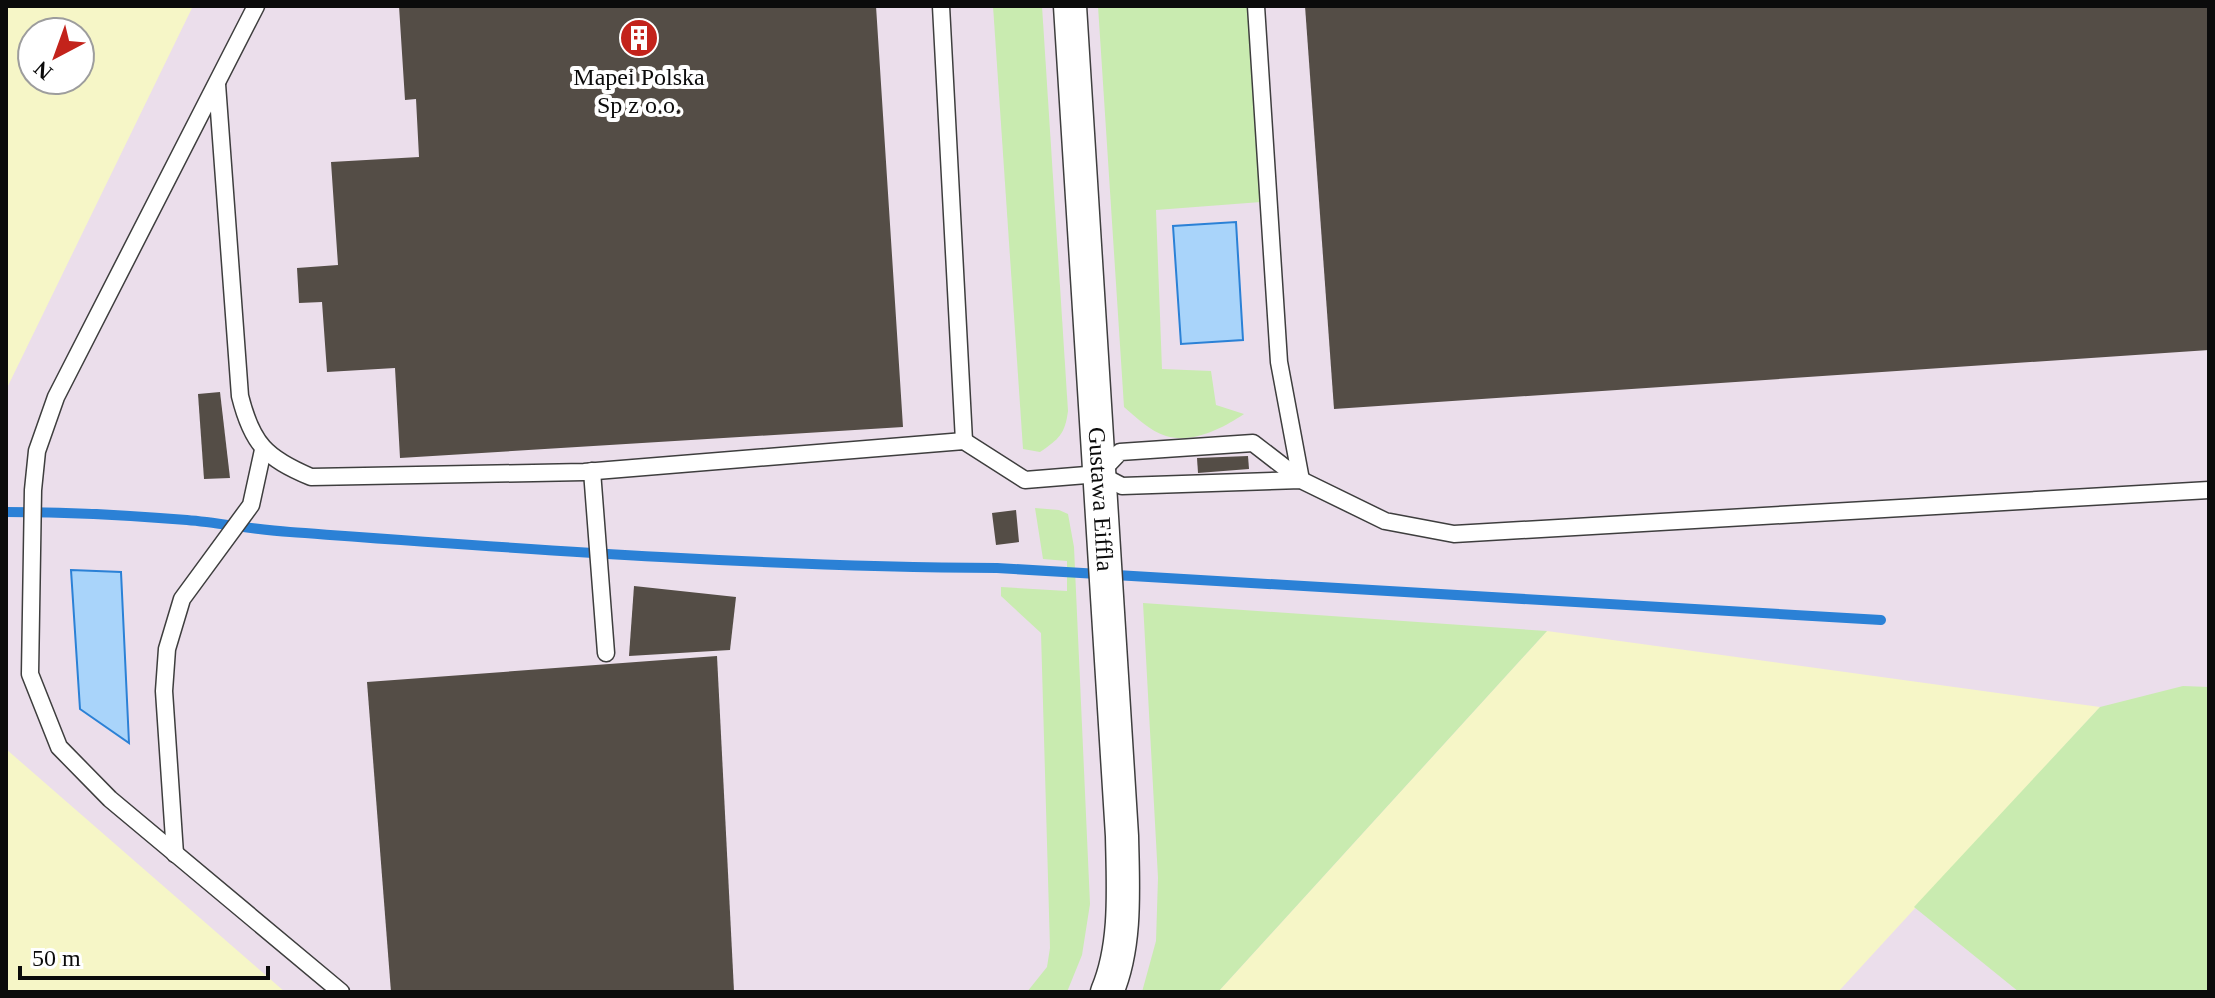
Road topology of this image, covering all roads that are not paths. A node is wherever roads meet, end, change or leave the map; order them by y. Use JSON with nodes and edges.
{"nodes":[{"id":1,"x":256,"y":6,"type":"edge"},
{"id":2,"x":941,"y":6,"type":"edge"},
{"id":3,"x":1070,"y":6,"type":"edge"},
{"id":4,"x":1256,"y":6,"type":"edge"},
{"id":5,"x":217,"y":84,"type":"junction"},
{"id":6,"x":964,"y":441,"type":"junction"},
{"id":7,"x":263,"y":450,"type":"junction"},
{"id":8,"x":592,"y":471,"type":"junction"},
{"id":9,"x":1099,"y":474,"type":"junction"},
{"id":10,"x":1301,"y":480,"type":"junction"},
{"id":11,"x":2209,"y":490,"type":"edge"},
{"id":12,"x":606,"y":653,"type":"dead end"},
{"id":13,"x":175,"y":854,"type":"junction"},
{"id":14,"x":341,"y":992,"type":"edge"},
{"id":15,"x":1107,"y":992,"type":"edge"}],
"edges":[{"from":1,"to":5,"type":"lane"},
{"from":2,"to":6,"type":"lane"},
{"from":3,"to":9,"type":"street","name":"Gustawa Eiffla"},
{"from":4,"to":10,"type":"lane"},
{"from":5,"to":7,"type":"lane"},
{"from":5,"to":13,"type":"lane"},
{"from":6,"to":8,"type":"lane"},
{"from":6,"to":9,"type":"lane"},
{"from":7,"to":8,"type":"lane"},
{"from":7,"to":13,"type":"lane"},
{"from":8,"to":12,"type":"lane"},
{"from":9,"to":10,"type":"lane"},
{"from":9,"to":10,"type":"lane"},
{"from":9,"to":15,"type":"street","name":"Gustawa Eiffla"},
{"from":10,"to":11,"type":"lane"},
{"from":13,"to":14,"type":"lane"}]}
